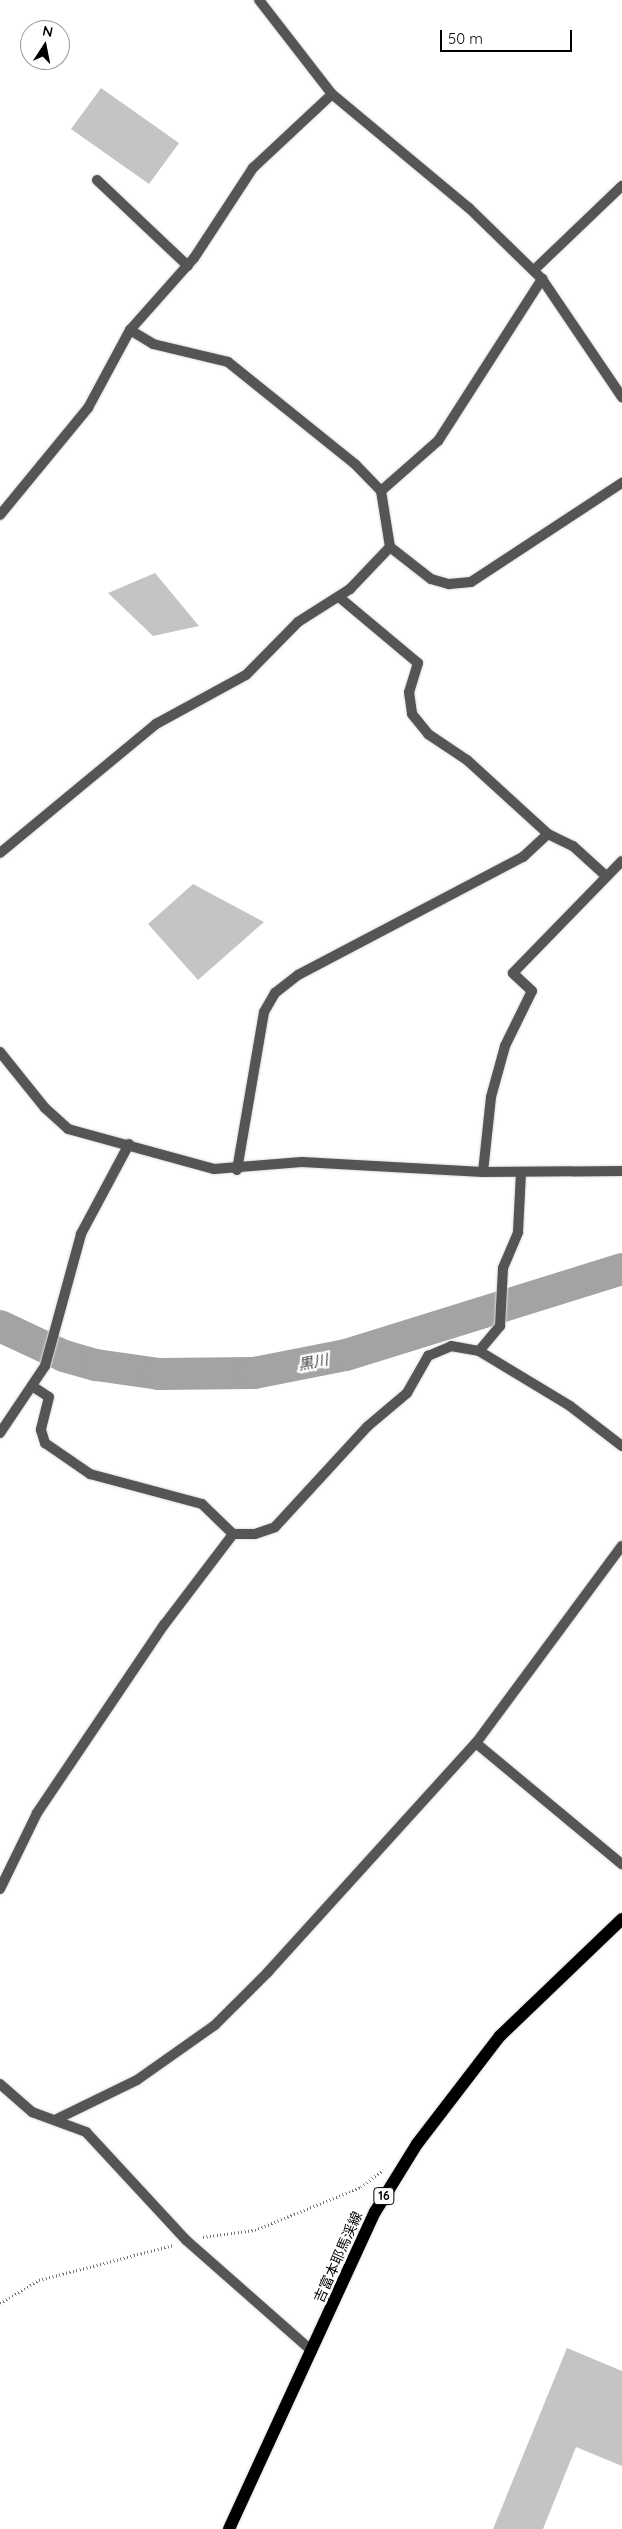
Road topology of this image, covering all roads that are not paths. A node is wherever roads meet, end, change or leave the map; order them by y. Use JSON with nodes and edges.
{"nodes":[{"id":1,"x":259,"y":0,"type":"edge"},
{"id":2,"x":332,"y":94,"type":"junction"},
{"id":3,"x":97,"y":180,"type":"dead end"},
{"id":4,"x":622,"y":186,"type":"edge"},
{"id":5,"x":188,"y":266,"type":"junction"},
{"id":6,"x":534,"y":270,"type":"junction"},
{"id":7,"x":542,"y":279,"type":"junction"},
{"id":8,"x":130,"y":330,"type":"junction"},
{"id":9,"x":622,"y":397,"type":"edge"},
{"id":10,"x":622,"y":483,"type":"edge"},
{"id":11,"x":381,"y":491,"type":"junction"},
{"id":12,"x":0,"y":515,"type":"edge"},
{"id":13,"x":390,"y":547,"type":"junction"},
{"id":14,"x":339,"y":598,"type":"junction"},
{"id":15,"x":548,"y":834,"type":"junction"},
{"id":16,"x":0,"y":853,"type":"edge"},
{"id":17,"x":622,"y":861,"type":"edge"},
{"id":18,"x":606,"y":876,"type":"junction"},
{"id":19,"x":0,"y":1052,"type":"edge"},
{"id":20,"x":129,"y":1144,"type":"junction"},
{"id":21,"x":236,"y":1170,"type":"junction"},
{"id":22,"x":622,"y":1171,"type":"edge"},
{"id":23,"x":482,"y":1172,"type":"junction"},
{"id":24,"x":521,"y":1172,"type":"junction"},
{"id":25,"x":480,"y":1351,"type":"junction"},
{"id":26,"x":32,"y":1386,"type":"junction"},
{"id":27,"x":0,"y":1433,"type":"edge"},
{"id":28,"x":622,"y":1446,"type":"edge"},
{"id":29,"x":233,"y":1534,"type":"junction"},
{"id":30,"x":622,"y":1546,"type":"edge"},
{"id":31,"x":476,"y":1743,"type":"junction"},
{"id":32,"x":622,"y":1864,"type":"edge"},
{"id":33,"x":0,"y":1889,"type":"edge"},
{"id":34,"x":622,"y":1919,"type":"edge"},
{"id":35,"x":0,"y":2084,"type":"edge"},
{"id":36,"x":57,"y":2119,"type":"junction"},
{"id":37,"x":312,"y":2351,"type":"junction"},
{"id":38,"x":230,"y":2529,"type":"edge"}],
"edges":[{"from":1,"to":2,"type":"street"},
{"from":2,"to":5,"type":"street"},
{"from":2,"to":6,"type":"street"},
{"from":3,"to":5,"type":"street"},
{"from":4,"to":6,"type":"street"},
{"from":5,"to":8,"type":"street"},
{"from":6,"to":7,"type":"street"},
{"from":7,"to":9,"type":"street"},
{"from":7,"to":11,"type":"street"},
{"from":8,"to":11,"type":"street"},
{"from":8,"to":12,"type":"street"},
{"from":10,"to":13,"type":"street"},
{"from":11,"to":13,"type":"street"},
{"from":13,"to":14,"type":"street"},
{"from":14,"to":15,"type":"street"},
{"from":14,"to":16,"type":"street"},
{"from":15,"to":18,"type":"street"},
{"from":15,"to":21,"type":"street"},
{"from":17,"to":18,"type":"street"},
{"from":18,"to":23,"type":"street"},
{"from":19,"to":20,"type":"street"},
{"from":20,"to":21,"type":"street"},
{"from":20,"to":26,"type":"street"},
{"from":21,"to":23,"type":"street"},
{"from":22,"to":24,"type":"street"},
{"from":23,"to":24,"type":"street"},
{"from":24,"to":25,"type":"street"},
{"from":25,"to":28,"type":"street"},
{"from":25,"to":29,"type":"street"},
{"from":26,"to":27,"type":"street"},
{"from":26,"to":29,"type":"street"},
{"from":29,"to":33,"type":"street"},
{"from":30,"to":31,"type":"street"},
{"from":31,"to":32,"type":"street"},
{"from":31,"to":36,"type":"street"},
{"from":34,"to":37,"type":"main road","name":"吉富本耶馬渓線","number":"16"},
{"from":35,"to":36,"type":"street"},
{"from":36,"to":37,"type":"street"},
{"from":37,"to":38,"type":"main road","name":"吉富本耶馬渓線","number":"16"}]}
